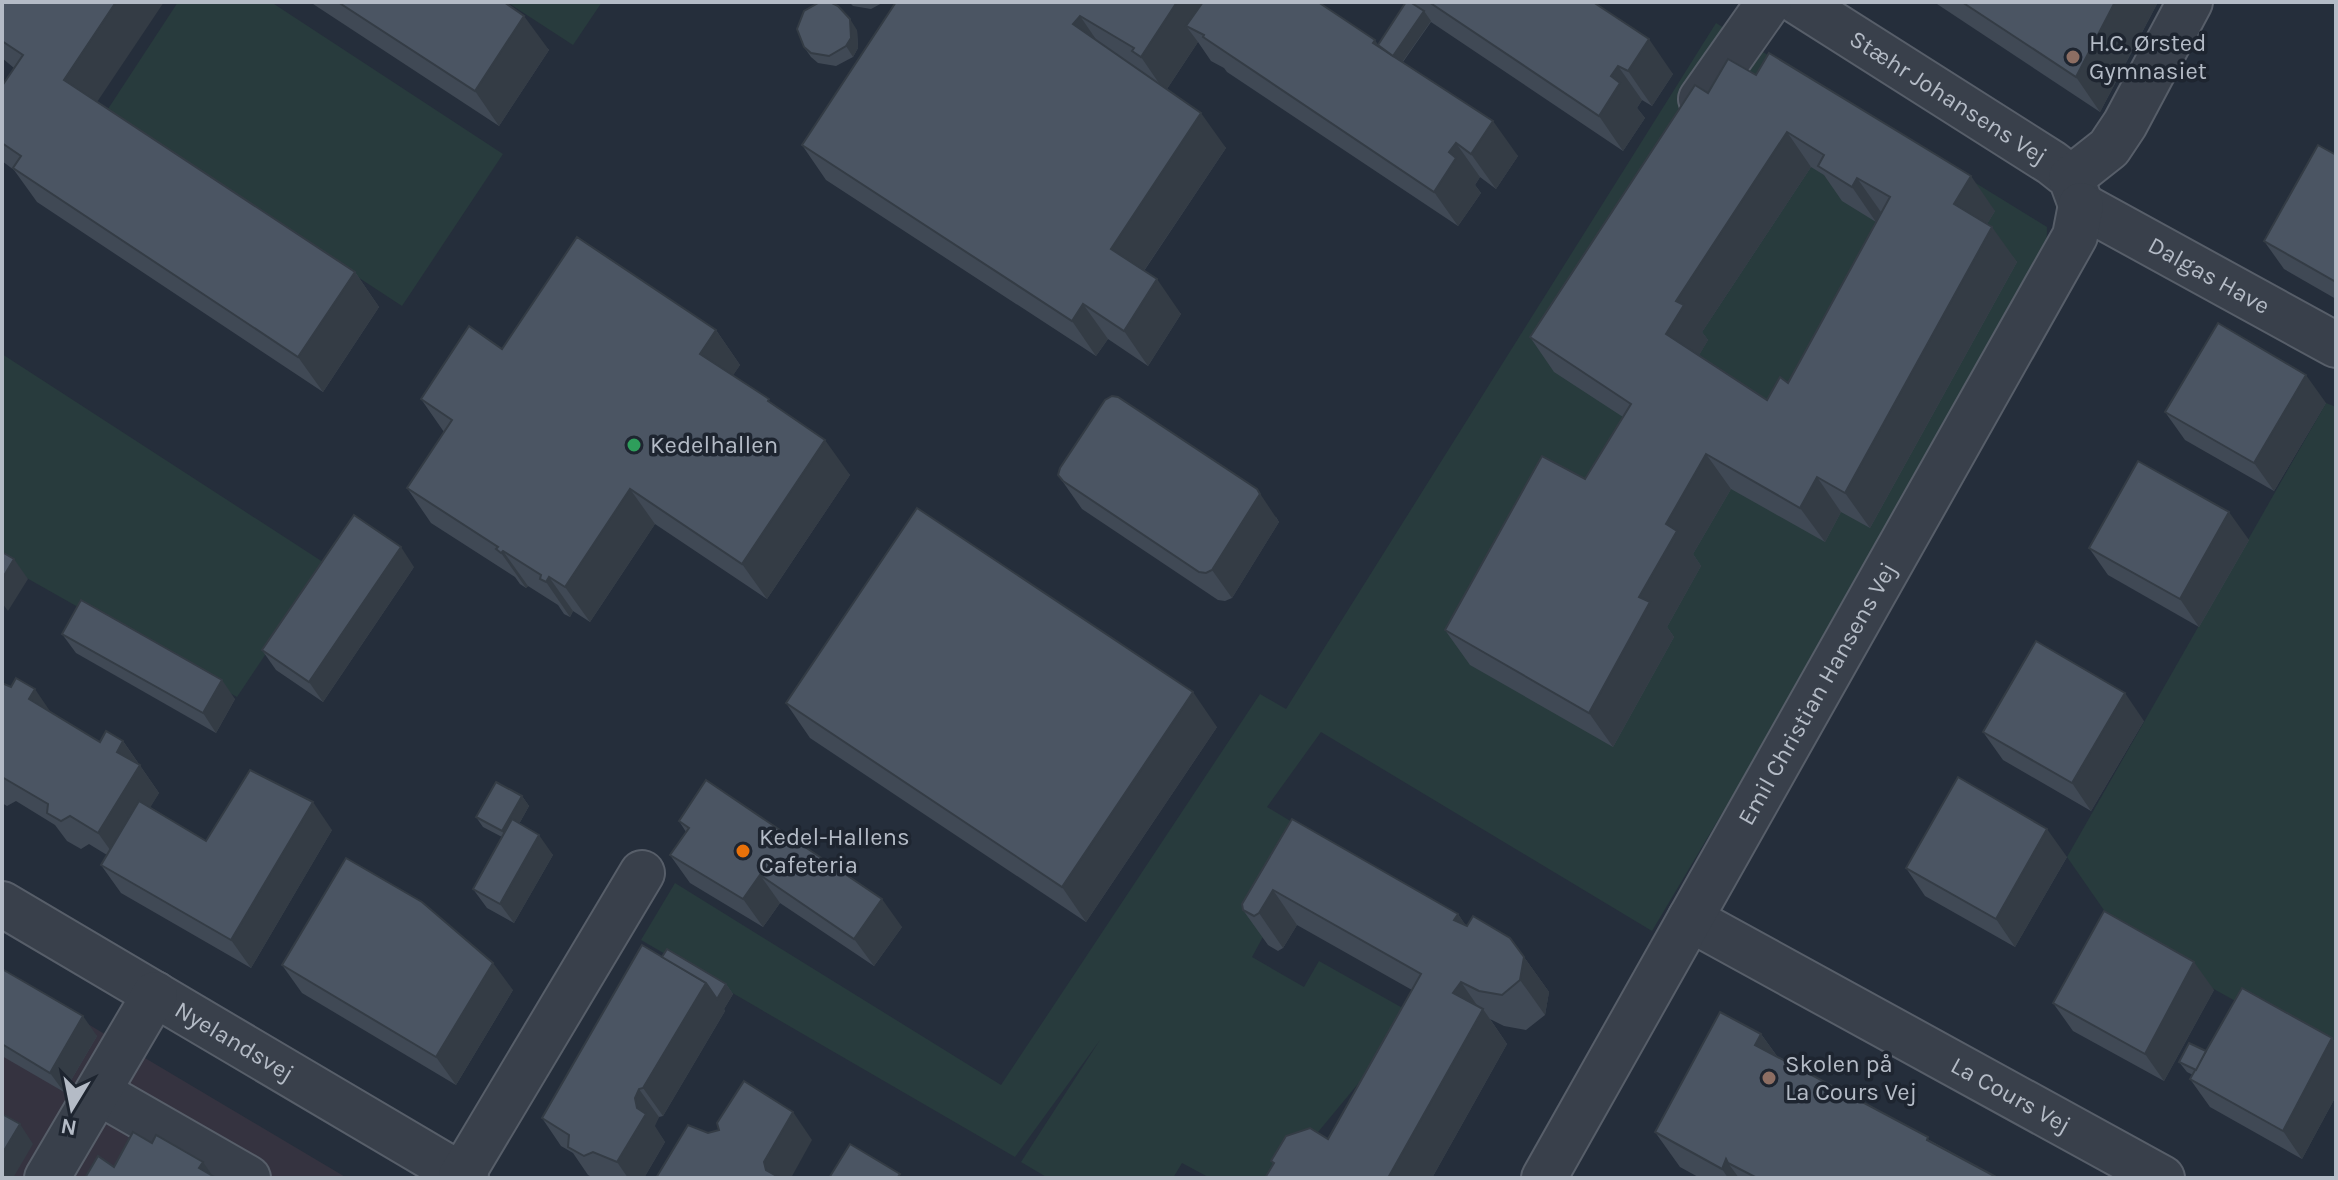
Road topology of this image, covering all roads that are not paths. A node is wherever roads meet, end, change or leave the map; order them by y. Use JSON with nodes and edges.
{"nodes":[{"id":1,"x":1769,"y":2,"type":"edge"},
{"id":2,"x":1798,"y":2,"type":"edge"},
{"id":3,"x":2190,"y":2,"type":"edge"},
{"id":4,"x":1701,"y":99,"type":"edge"},
{"id":5,"x":2076,"y":192,"type":"junction"},
{"id":6,"x":2336,"y":345,"type":"edge"},
{"id":7,"x":642,"y":873,"type":"dead end"},
{"id":8,"x":2,"y":904,"type":"edge"},
{"id":9,"x":1690,"y":919,"type":"junction"},
{"id":10,"x":155,"y":994,"type":"junction"},
{"id":11,"x":98,"y":1092,"type":"junction"},
{"id":12,"x":464,"y":1177,"type":"edge"},
{"id":13,"x":47,"y":1178,"type":"edge"},
{"id":14,"x":248,"y":1178,"type":"edge"},
{"id":15,"x":1544,"y":1178,"type":"edge"},
{"id":16,"x":2162,"y":1178,"type":"edge"}],
"edges":[{"from":1,"to":4,"type":"street"},
{"from":2,"to":5,"type":"street","name":"Stæhr Johansens Vej"},
{"from":3,"to":5,"type":"street"},
{"from":5,"to":6,"type":"street","name":"Dalgas Have"},
{"from":5,"to":9,"type":"street","name":"Emil Christian Hansens Vej"},
{"from":7,"to":12,"type":"street"},
{"from":8,"to":10,"type":"street","name":"Nyelandsvej"},
{"from":9,"to":15,"type":"street","name":"Emil Christian Hansens Vej"},
{"from":9,"to":16,"type":"street","name":"La Cours Vej"},
{"from":10,"to":11,"type":"street"},
{"from":10,"to":12,"type":"street","name":"Nyelandsvej"},
{"from":11,"to":13,"type":"street"},
{"from":11,"to":14,"type":"street"}]}
